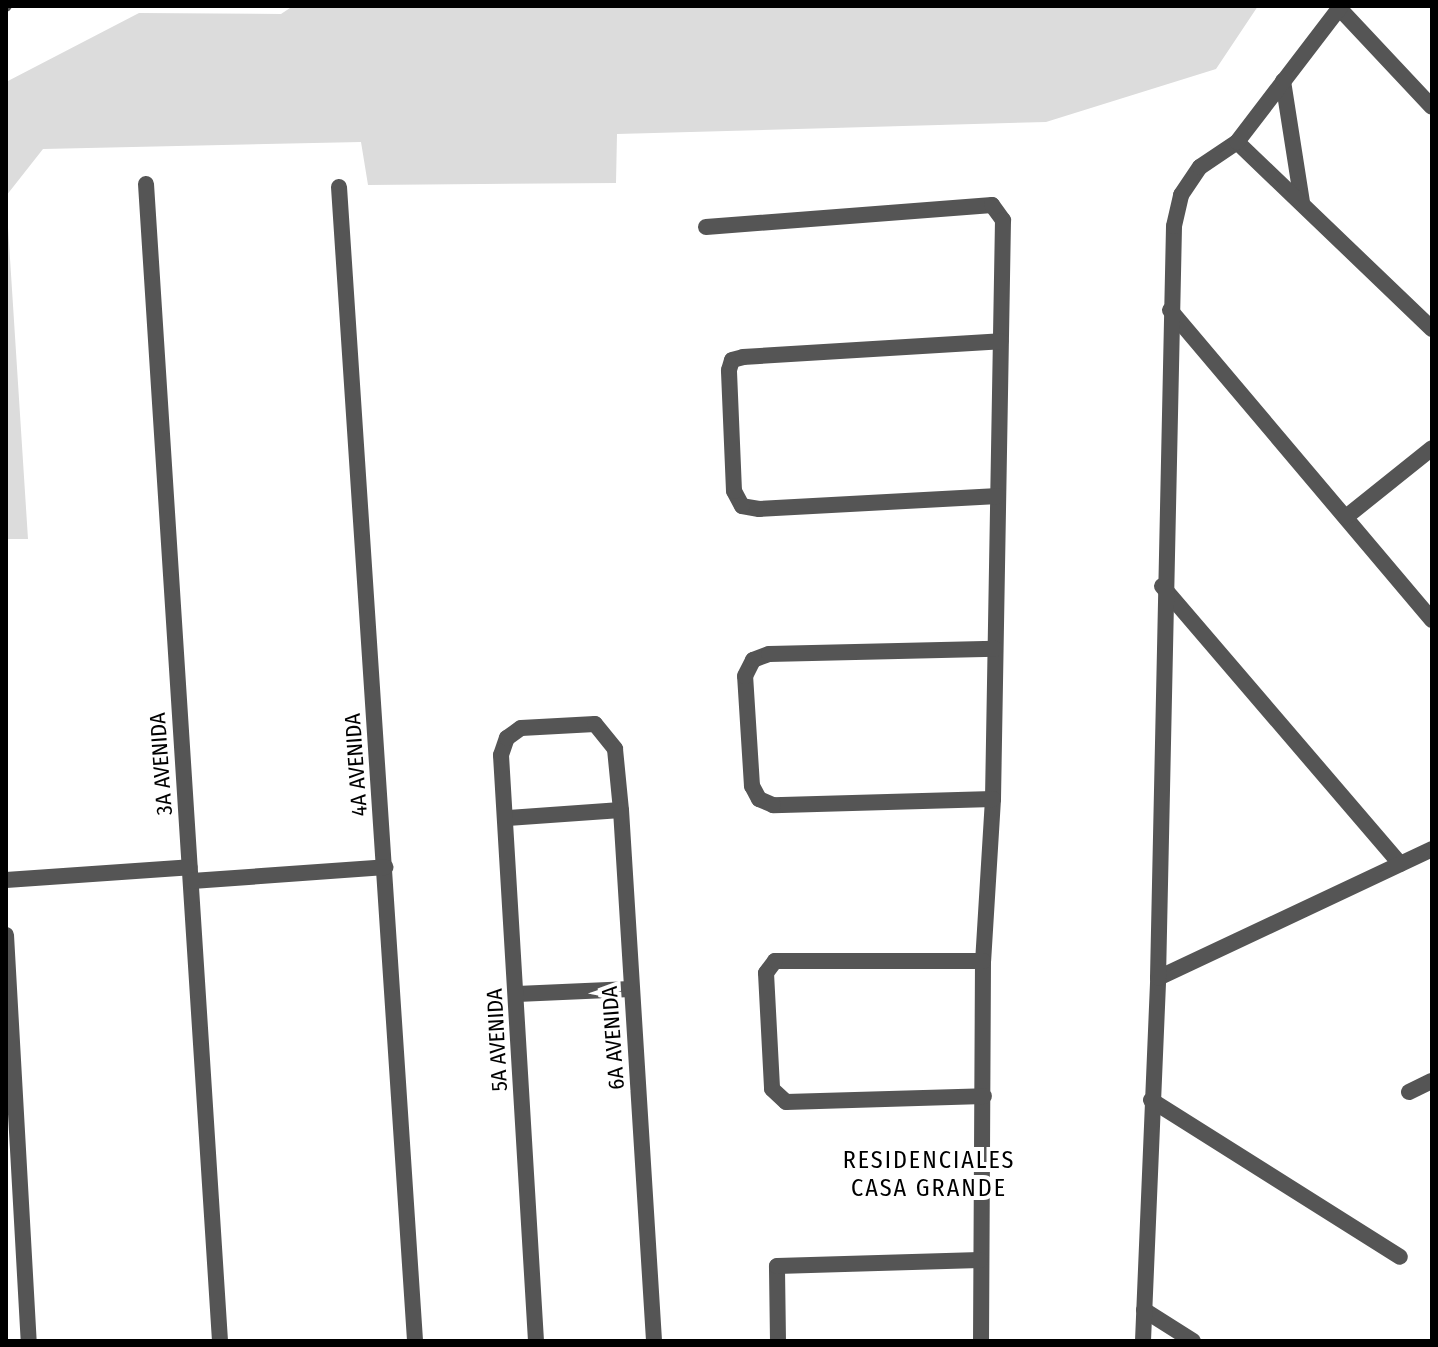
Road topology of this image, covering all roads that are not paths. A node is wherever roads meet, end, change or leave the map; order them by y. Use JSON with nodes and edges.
{"nodes":[{"id":1,"x":1340,"y":7,"type":"edge"},
{"id":2,"x":1283,"y":81,"type":"junction"},
{"id":3,"x":1432,"y":107,"type":"edge"},
{"id":4,"x":1237,"y":142,"type":"junction"},
{"id":5,"x":146,"y":184,"type":"dead end"},
{"id":6,"x":339,"y":187,"type":"dead end"},
{"id":7,"x":1302,"y":202,"type":"junction"},
{"id":8,"x":706,"y":227,"type":"dead end"},
{"id":9,"x":1170,"y":310,"type":"junction"},
{"id":10,"x":1432,"y":328,"type":"edge"},
{"id":11,"x":1001,"y":341,"type":"junction"},
{"id":12,"x":1432,"y":448,"type":"edge"},
{"id":13,"x":998,"y":496,"type":"junction"},
{"id":14,"x":1346,"y":517,"type":"junction"},
{"id":15,"x":1162,"y":586,"type":"junction"},
{"id":16,"x":1432,"y":620,"type":"edge"},
{"id":17,"x":995,"y":649,"type":"junction"},
{"id":18,"x":507,"y":738,"type":"joint"},
{"id":19,"x":993,"y":799,"type":"junction"},
{"id":20,"x":621,"y":810,"type":"junction"},
{"id":21,"x":507,"y":818,"type":"junction"},
{"id":22,"x":1432,"y":849,"type":"edge"},
{"id":23,"x":1400,"y":864,"type":"junction"},
{"id":24,"x":385,"y":867,"type":"junction"},
{"id":25,"x":191,"y":874,"type":"junction"},
{"id":26,"x":6,"y":880,"type":"edge"},
{"id":27,"x":6,"y":935,"type":"edge"},
{"id":28,"x":983,"y":961,"type":"junction"},
{"id":29,"x":1158,"y":978,"type":"junction"},
{"id":30,"x":631,"y":989,"type":"junction"},
{"id":31,"x":517,"y":994,"type":"junction"},
{"id":32,"x":9,"y":1035,"type":"edge"},
{"id":33,"x":1432,"y":1081,"type":"edge"},
{"id":34,"x":1409,"y":1092,"type":"dead end"},
{"id":35,"x":984,"y":1096,"type":"junction"},
{"id":36,"x":1151,"y":1100,"type":"junction"},
{"id":37,"x":1400,"y":1257,"type":"dead end"},
{"id":38,"x":980,"y":1260,"type":"junction"},
{"id":39,"x":1144,"y":1310,"type":"junction"},
{"id":40,"x":29,"y":1341,"type":"edge"},
{"id":41,"x":220,"y":1341,"type":"edge"},
{"id":42,"x":415,"y":1341,"type":"edge"},
{"id":43,"x":536,"y":1341,"type":"edge"},
{"id":44,"x":654,"y":1341,"type":"edge"},
{"id":45,"x":778,"y":1341,"type":"edge"},
{"id":46,"x":981,"y":1341,"type":"edge"},
{"id":47,"x":1143,"y":1341,"type":"edge"},
{"id":48,"x":1193,"y":1341,"type":"edge"}],
"edges":[{"from":1,"to":2,"type":"street"},
{"from":1,"to":3,"type":"street"},
{"from":2,"to":4,"type":"street"},
{"from":2,"to":7,"type":"street"},
{"from":4,"to":7,"type":"street"},
{"from":4,"to":9,"type":"street"},
{"from":5,"to":25,"type":"street","name":"3A AVENIDA"},
{"from":6,"to":24,"type":"street","name":"4A AVENIDA"},
{"from":7,"to":10,"type":"street"},
{"from":8,"to":11,"type":"street"},
{"from":9,"to":14,"type":"street"},
{"from":9,"to":15,"type":"street"},
{"from":11,"to":13,"type":"street"},
{"from":11,"to":13,"type":"street"},
{"from":12,"to":14,"type":"street"},
{"from":13,"to":17,"type":"street"},
{"from":14,"to":16,"type":"street"},
{"from":15,"to":23,"type":"street"},
{"from":15,"to":29,"type":"street"},
{"from":17,"to":19,"type":"street"},
{"from":17,"to":19,"type":"street"},
{"from":18,"to":20,"type":"street","name":"6A AVENIDA"},
{"from":18,"to":21,"type":"street","name":"5A AVENIDA"},
{"from":19,"to":28,"type":"street"},
{"from":20,"to":21,"type":"street"},
{"from":20,"to":30,"type":"street","name":"6A AVENIDA"},
{"from":21,"to":31,"type":"street","name":"5A AVENIDA"},
{"from":22,"to":23,"type":"street"},
{"from":23,"to":29,"type":"street"},
{"from":24,"to":25,"type":"street"},
{"from":24,"to":42,"type":"street","name":"4A AVENIDA"},
{"from":25,"to":26,"type":"street"},
{"from":25,"to":41,"type":"street","name":"3A AVENIDA"},
{"from":27,"to":32,"type":"street"},
{"from":28,"to":35,"type":"street"},
{"from":28,"to":35,"type":"street"},
{"from":29,"to":36,"type":"street"},
{"from":30,"to":31,"type":"street"},
{"from":30,"to":44,"type":"street","name":"6A AVENIDA"},
{"from":31,"to":43,"type":"street","name":"5A AVENIDA"},
{"from":32,"to":40,"type":"street"},
{"from":33,"to":34,"type":"street"},
{"from":35,"to":38,"type":"street"},
{"from":36,"to":37,"type":"street"},
{"from":36,"to":39,"type":"street"},
{"from":38,"to":45,"type":"street"},
{"from":38,"to":46,"type":"street"},
{"from":39,"to":47,"type":"street"},
{"from":39,"to":48,"type":"street"}]}
